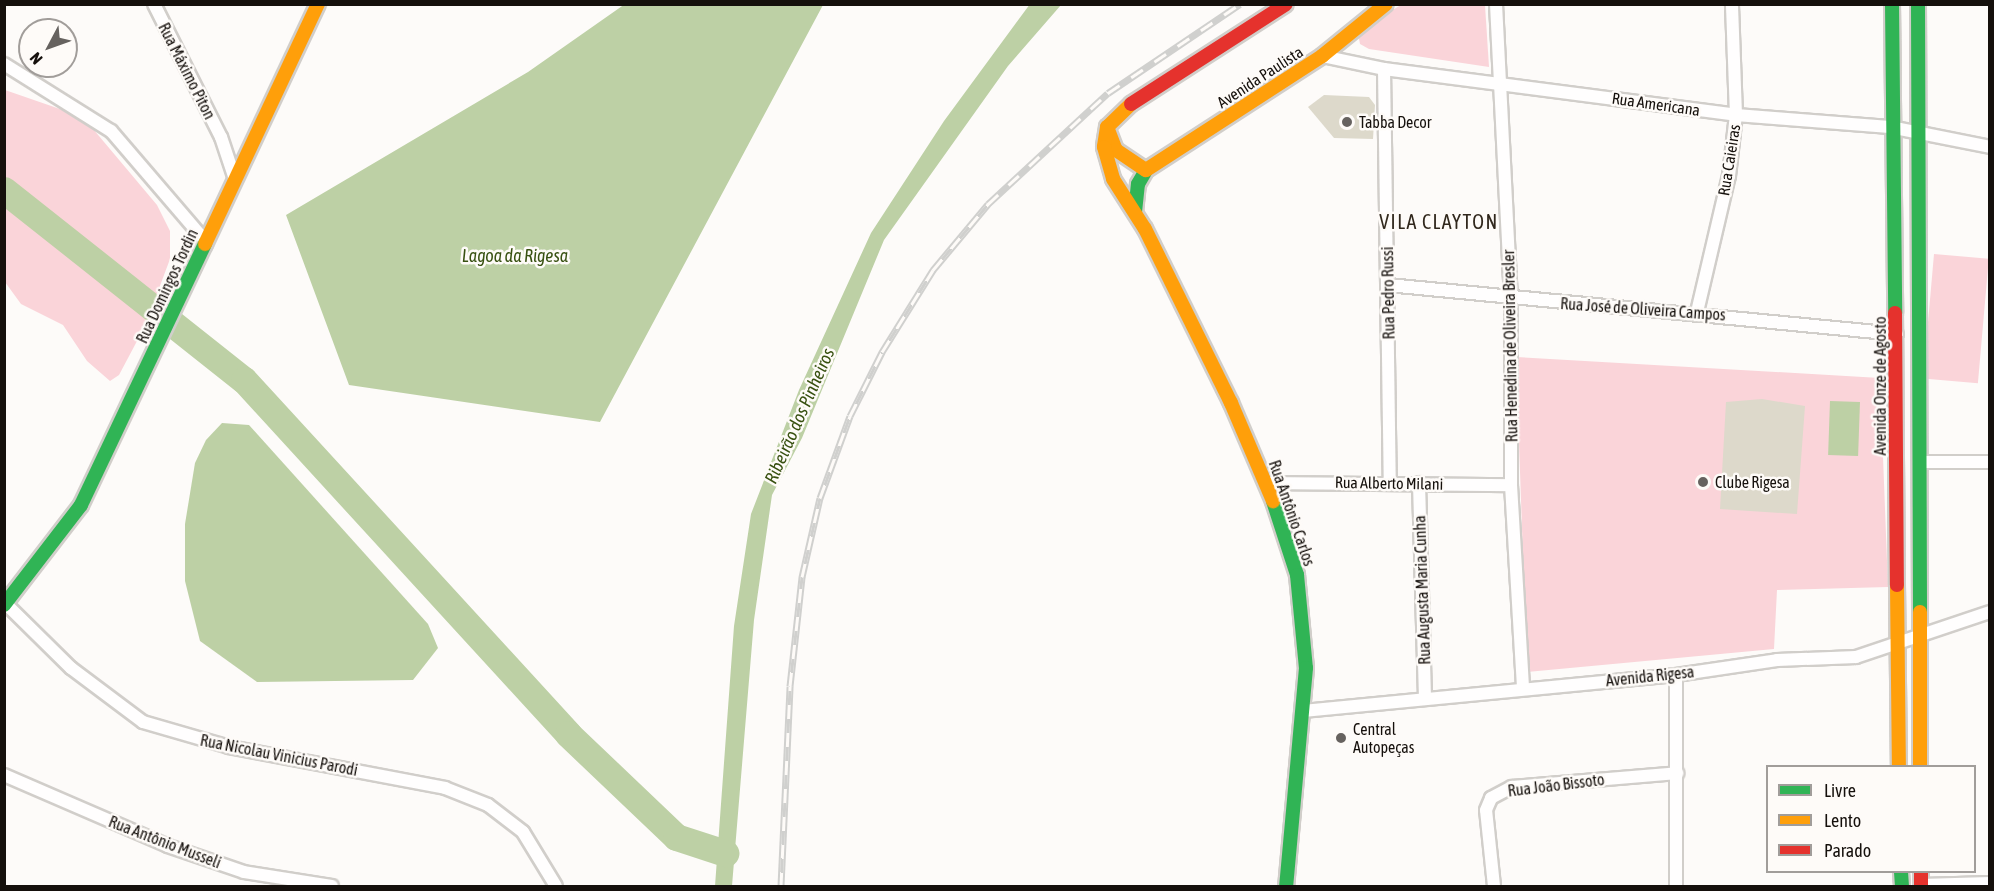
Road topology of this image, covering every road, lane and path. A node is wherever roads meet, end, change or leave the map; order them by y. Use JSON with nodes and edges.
{"nodes":[{"id":1,"x":154,"y":4,"type":"edge"},
{"id":2,"x":318,"y":4,"type":"edge"},
{"id":3,"x":1286,"y":4,"type":"edge"},
{"id":4,"x":1386,"y":4,"type":"edge"},
{"id":5,"x":1496,"y":4,"type":"edge"},
{"id":6,"x":1732,"y":4,"type":"edge"},
{"id":7,"x":1892,"y":4,"type":"edge"},
{"id":8,"x":1918,"y":4,"type":"edge"},
{"id":9,"x":1322,"y":56,"type":"junction"},
{"id":10,"x":4,"y":64,"type":"edge"},
{"id":11,"x":1384,"y":69,"type":"junction"},
{"id":12,"x":1501,"y":82,"type":"junction"},
{"id":13,"x":1736,"y":115,"type":"junction"},
{"id":14,"x":1107,"y":127,"type":"junction"},
{"id":15,"x":1890,"y":127,"type":"junction"},
{"id":16,"x":1917,"y":133,"type":"junction"},
{"id":17,"x":221,"y":137,"type":"junction"},
{"id":18,"x":1989,"y":147,"type":"edge"},
{"id":19,"x":246,"y":157,"type":"junction"},
{"id":20,"x":1146,"y":170,"type":"junction"},
{"id":21,"x":235,"y":179,"type":"junction"},
{"id":22,"x":1135,"y":212,"type":"junction"},
{"id":23,"x":206,"y":242,"type":"junction"},
{"id":24,"x":1388,"y":285,"type":"junction"},
{"id":25,"x":1511,"y":299,"type":"junction"},
{"id":26,"x":1697,"y":312,"type":"junction"},
{"id":27,"x":1897,"y":334,"type":"junction"},
{"id":28,"x":1922,"y":462,"type":"junction"},
{"id":29,"x":1989,"y":462,"type":"edge"},
{"id":30,"x":1390,"y":481,"type":"junction"},
{"id":31,"x":1267,"y":483,"type":"junction"},
{"id":32,"x":1419,"y":483,"type":"junction"},
{"id":33,"x":1511,"y":485,"type":"junction"},
{"id":34,"x":30,"y":572,"type":"junction"},
{"id":35,"x":4,"y":585,"type":"edge"},
{"id":36,"x":5,"y":603,"type":"edge"},
{"id":37,"x":1989,"y":612,"type":"edge"},
{"id":38,"x":1920,"y":635,"type":"junction"},
{"id":39,"x":1897,"y":644,"type":"junction"},
{"id":40,"x":1676,"y":675,"type":"junction"},
{"id":41,"x":1522,"y":688,"type":"junction"},
{"id":42,"x":1425,"y":698,"type":"junction"},
{"id":43,"x":1303,"y":711,"type":"junction"},
{"id":44,"x":1899,"y":765,"type":"edge"},
{"id":45,"x":1920,"y":765,"type":"edge"},
{"id":46,"x":1677,"y":773,"type":"junction"},
{"id":47,"x":4,"y":775,"type":"edge"},
{"id":48,"x":1921,"y":881,"type":"edge"},
{"id":49,"x":1989,"y":883,"type":"edge"},
{"id":50,"x":332,"y":886,"type":"edge"},
{"id":51,"x":556,"y":886,"type":"edge"},
{"id":52,"x":1286,"y":886,"type":"edge"},
{"id":53,"x":1494,"y":886,"type":"edge"},
{"id":54,"x":1676,"y":886,"type":"edge"}],
"edges":[{"from":1,"to":17,"type":"street","name":"Rua Máximo Piton"},
{"from":2,"to":19,"type":"main road","name":"Rua Domingos Tordin"},
{"from":3,"to":14,"type":"main road"},
{"from":4,"to":9,"type":"main road","name":"Avenida Paulista"},
{"from":5,"to":12,"type":"street","name":"Rua Henedina de Oliveira Bresler"},
{"from":6,"to":13,"type":"street","name":"Rua Caieiras"},
{"from":7,"to":15,"type":"main road","name":"Avenida Onze de Agosto"},
{"from":8,"to":16,"type":"main road"},
{"from":9,"to":11,"type":"street","name":"Rua Americana"},
{"from":9,"to":20,"type":"main road","name":"Avenida Paulista"},
{"from":10,"to":23,"type":"street"},
{"from":11,"to":12,"type":"street","name":"Rua Americana"},
{"from":11,"to":24,"type":"street","name":"Rua Pedro Russi"},
{"from":12,"to":13,"type":"street","name":"Rua Americana"},
{"from":12,"to":25,"type":"street","name":"Rua Henedina de Oliveira Bresler"},
{"from":13,"to":15,"type":"street","name":"Rua Americana"},
{"from":13,"to":26,"type":"street","name":"Rua Caieiras"},
{"from":14,"to":20,"type":"main road"},
{"from":14,"to":22,"type":"main road","name":"Rua Antônio Carlos"},
{"from":15,"to":16,"type":"street","name":"Rua Americana"},
{"from":15,"to":27,"type":"main road","name":"Avenida Onze de Agosto"},
{"from":16,"to":18,"type":"street","name":"Rua Americana"},
{"from":16,"to":28,"type":"main road"},
{"from":17,"to":19,"type":"street","name":"Rua Máximo Piton"},
{"from":17,"to":21,"type":"street","name":"Rua Máximo Piton"},
{"from":19,"to":21,"type":"main road","name":"Rua Domingos Tordin"},
{"from":20,"to":22,"type":"main road"},
{"from":21,"to":23,"type":"main road","name":"Rua Domingos Tordin"},
{"from":22,"to":31,"type":"main road","name":"Rua Antônio Carlos"},
{"from":23,"to":34,"type":"main road","name":"Rua Domingos Tordin"},
{"from":24,"to":25,"type":"street","name":"Rua José de Oliveira Campos"},
{"from":24,"to":30,"type":"street","name":"Rua Pedro Russi"},
{"from":25,"to":26,"type":"street","name":"Rua José de Oliveira Campos"},
{"from":25,"to":33,"type":"street","name":"Rua Henedina de Oliveira Bresler"},
{"from":26,"to":27,"type":"street","name":"Rua José de Oliveira Campos"},
{"from":27,"to":39,"type":"main road","name":"Avenida Onze de Agosto"},
{"from":28,"to":29,"type":"street"},
{"from":28,"to":38,"type":"main road"},
{"from":30,"to":31,"type":"street","name":"Rua Alberto Milani"},
{"from":30,"to":32,"type":"street","name":"Rua Alberto Milani"},
{"from":31,"to":43,"type":"main road","name":"Rua Antônio Carlos"},
{"from":32,"to":33,"type":"street","name":"Rua Alberto Milani"},
{"from":32,"to":42,"type":"street","name":"Rua Augusta Maria Cunha"},
{"from":33,"to":41,"type":"street","name":"Rua Henedina de Oliveira Bresler"},
{"from":34,"to":35,"type":"main road","name":"Rua Domingos Tordin"},
{"from":34,"to":36,"type":"main road","name":"Rua Domingos Tordin"},
{"from":36,"to":51,"type":"street","name":"Rua Nicolau Vinicius Parodi"},
{"from":37,"to":38,"type":"street","name":"Avenida Rigesa"},
{"from":38,"to":39,"type":"street","name":"Avenida Rigesa"},
{"from":38,"to":45,"type":"main road"},
{"from":39,"to":40,"type":"street","name":"Avenida Rigesa"},
{"from":39,"to":44,"type":"main road","name":"Avenida Onze de Agosto"},
{"from":40,"to":41,"type":"street","name":"Avenida Rigesa"},
{"from":40,"to":46,"type":"street"},
{"from":41,"to":42,"type":"street","name":"Avenida Rigesa"},
{"from":42,"to":43,"type":"street","name":"Avenida Rigesa"},
{"from":43,"to":52,"type":"main road","name":"Rua Antônio Carlos"},
{"from":46,"to":53,"type":"street","name":"Rua João Bissoto"},
{"from":46,"to":54,"type":"street"},
{"from":47,"to":50,"type":"street","name":"Rua Antônio Musseli"},
{"from":48,"to":49,"type":"street"}]}
